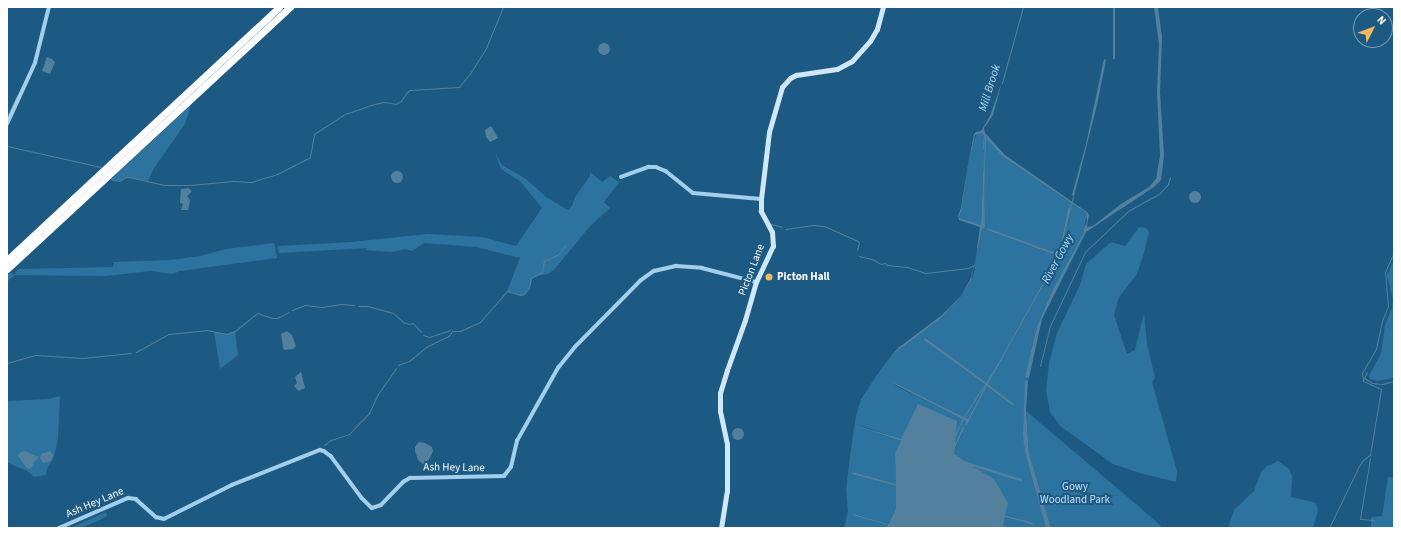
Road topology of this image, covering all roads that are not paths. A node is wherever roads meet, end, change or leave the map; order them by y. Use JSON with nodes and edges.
{"nodes":[{"id":1,"x":49,"y":7,"type":"edge"},
{"id":2,"x":279,"y":7,"type":"edge"},
{"id":3,"x":290,"y":7,"type":"edge"},
{"id":4,"x":883,"y":7,"type":"edge"},
{"id":5,"x":7,"y":124,"type":"edge"},
{"id":6,"x":621,"y":177,"type":"dead end"},
{"id":7,"x":760,"y":199,"type":"junction"},
{"id":8,"x":7,"y":260,"type":"edge"},
{"id":9,"x":7,"y":269,"type":"edge"},
{"id":10,"x":756,"y":282,"type":"junction"},
{"id":11,"x":59,"y":528,"type":"edge"},
{"id":12,"x":720,"y":528,"type":"edge"}],
"edges":[{"from":1,"to":5,"type":"street"},
{"from":2,"to":8,"type":"highway"},
{"from":3,"to":9,"type":"highway"},
{"from":4,"to":7,"type":"street","name":"Picton Lane"},
{"from":6,"to":7,"type":"street"},
{"from":7,"to":10,"type":"street","name":"Picton Lane"},
{"from":10,"to":11,"type":"street","name":"Ash Hey Lane"},
{"from":10,"to":12,"type":"street","name":"Picton Lane"}]}
